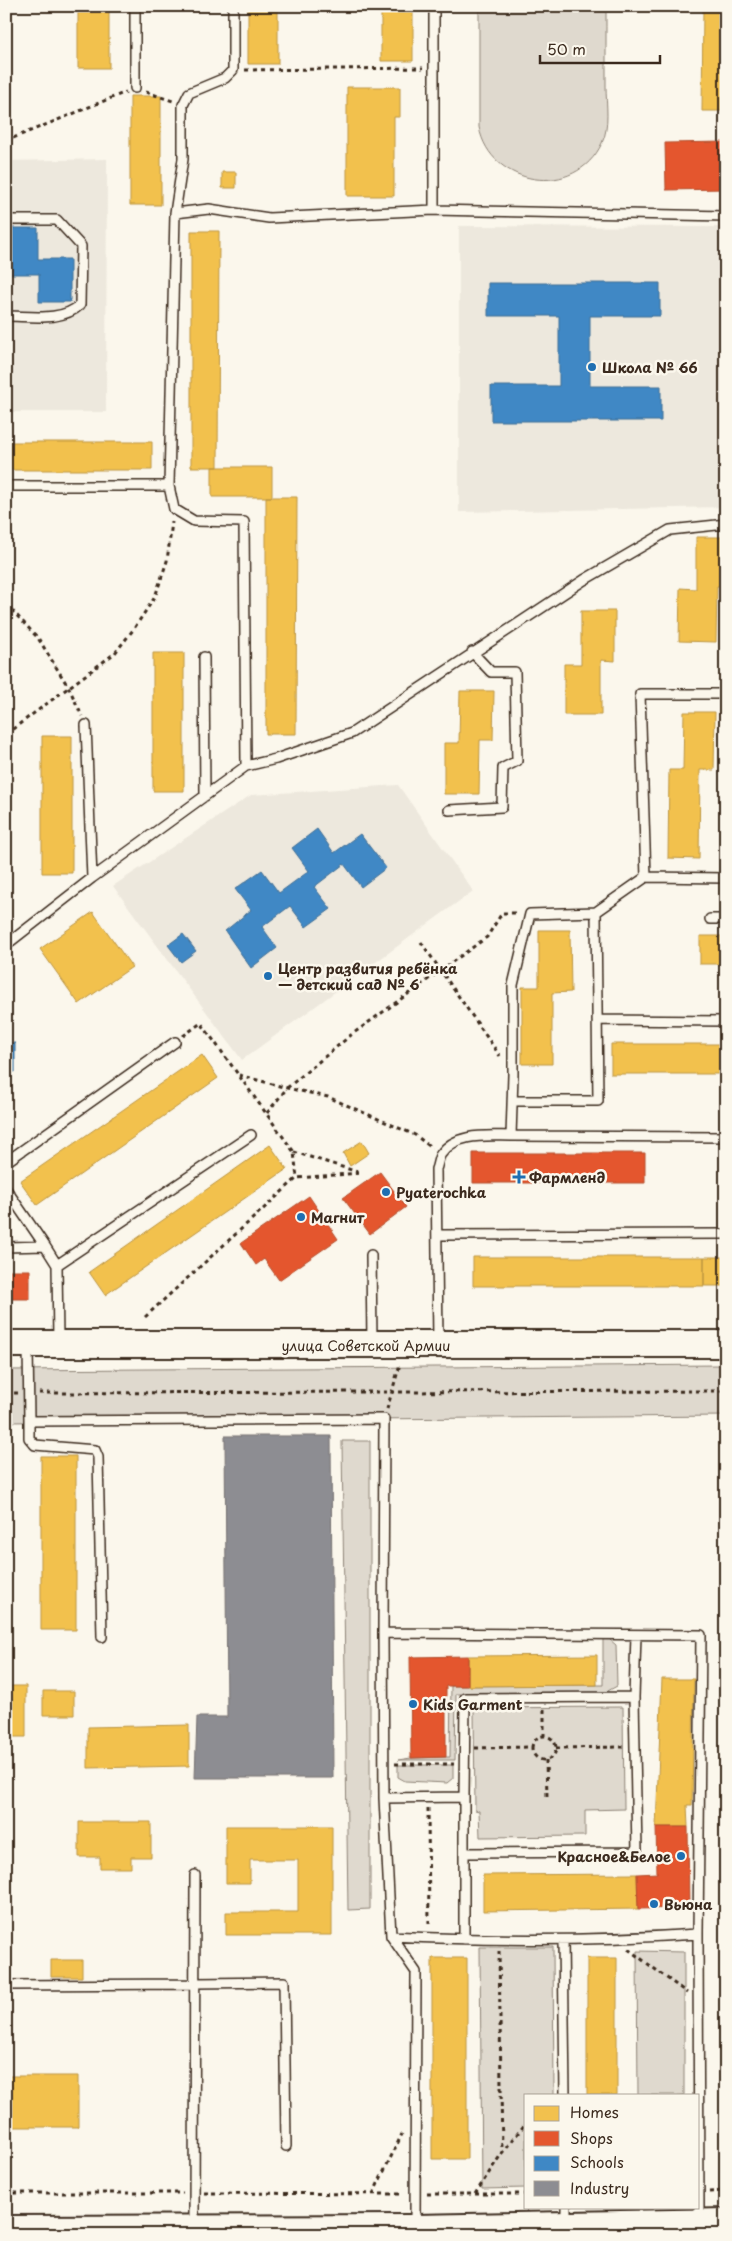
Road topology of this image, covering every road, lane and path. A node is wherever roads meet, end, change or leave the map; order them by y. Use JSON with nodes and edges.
{"nodes":[{"id":1,"x":135,"y":6,"type":"edge"},
{"id":2,"x":233,"y":6,"type":"edge"},
{"id":3,"x":434,"y":6,"type":"edge"},
{"id":4,"x":434,"y":68,"type":"junction"},
{"id":5,"x":233,"y":70,"type":"junction"},
{"id":6,"x":135,"y":88,"type":"junction"},
{"id":7,"x":183,"y":105,"type":"junction"},
{"id":8,"x":6,"y":141,"type":"edge"},
{"id":9,"x":434,"y":210,"type":"junction"},
{"id":10,"x":175,"y":212,"type":"junction"},
{"id":11,"x":726,"y":216,"type":"edge"},
{"id":12,"x":6,"y":220,"type":"edge"},
{"id":13,"x":6,"y":316,"type":"edge"},
{"id":14,"x":6,"y":486,"type":"edge"},
{"id":15,"x":169,"y":486,"type":"junction"},
{"id":16,"x":174,"y":509,"type":"junction"},
{"id":17,"x":726,"y":524,"type":"edge"},
{"id":18,"x":6,"y":604,"type":"edge"},
{"id":19,"x":472,"y":652,"type":"junction"},
{"id":20,"x":204,"y":657,"type":"dead end"},
{"id":21,"x":69,"y":688,"type":"junction"},
{"id":22,"x":726,"y":694,"type":"edge"},
{"id":23,"x":86,"y":725,"type":"joint"},
{"id":24,"x":6,"y":734,"type":"edge"},
{"id":25,"x":246,"y":766,"type":"junction"},
{"id":26,"x":205,"y":796,"type":"junction"},
{"id":27,"x":449,"y":810,"type":"dead end"},
{"id":28,"x":646,"y":877,"type":"junction"},
{"id":29,"x":92,"y":878,"type":"junction"},
{"id":30,"x":726,"y":878,"type":"edge"},
{"id":31,"x":596,"y":912,"type":"junction"},
{"id":32,"x":530,"y":914,"type":"junction"},
{"id":33,"x":710,"y":919,"type":"dead end"},
{"id":34,"x":726,"y":919,"type":"edge"},
{"id":35,"x":421,"y":942,"type":"dead end"},
{"id":36,"x":6,"y":945,"type":"edge"},
{"id":37,"x":440,"y":971,"type":"junction"},
{"id":38,"x":597,"y":1020,"type":"junction"},
{"id":39,"x":726,"y":1020,"type":"edge"},
{"id":40,"x":175,"y":1042,"type":"joint"},
{"id":41,"x":239,"y":1075,"type":"junction"},
{"id":42,"x":513,"y":1075,"type":"junction"},
{"id":43,"x":287,"y":1088,"type":"junction"},
{"id":44,"x":513,"y":1101,"type":"junction"},
{"id":45,"x":267,"y":1113,"type":"junction"},
{"id":46,"x":251,"y":1135,"type":"dead end"},
{"id":47,"x":511,"y":1136,"type":"junction"},
{"id":48,"x":726,"y":1137,"type":"edge"},
{"id":49,"x":294,"y":1152,"type":"junction"},
{"id":50,"x":441,"y":1154,"type":"junction"},
{"id":51,"x":6,"y":1162,"type":"edge"},
{"id":52,"x":297,"y":1178,"type":"junction"},
{"id":53,"x":6,"y":1189,"type":"edge"},
{"id":54,"x":726,"y":1234,"type":"edge"},
{"id":55,"x":438,"y":1235,"type":"junction"},
{"id":56,"x":45,"y":1246,"type":"junction"},
{"id":57,"x":6,"y":1247,"type":"edge"},
{"id":58,"x":371,"y":1255,"type":"dead end"},
{"id":59,"x":58,"y":1265,"type":"junction"},
{"id":60,"x":145,"y":1317,"type":"dead end"},
{"id":61,"x":17,"y":1344,"type":"edge"},
{"id":62,"x":372,"y":1344,"type":"junction"},
{"id":63,"x":438,"y":1344,"type":"junction"},
{"id":64,"x":726,"y":1344,"type":"edge"},
{"id":65,"x":58,"y":1345,"type":"junction"},
{"id":66,"x":400,"y":1364,"type":"dead end"},
{"id":67,"x":726,"y":1391,"type":"edge"},
{"id":68,"x":392,"y":1392,"type":"junction"},
{"id":69,"x":6,"y":1393,"type":"edge"},
{"id":70,"x":28,"y":1393,"type":"junction"},
{"id":71,"x":384,"y":1419,"type":"junction"},
{"id":72,"x":29,"y":1421,"type":"junction"},
{"id":73,"x":383,"y":1633,"type":"junction"},
{"id":74,"x":636,"y":1635,"type":"junction"},
{"id":75,"x":102,"y":1637,"type":"dead end"},
{"id":76,"x":634,"y":1697,"type":"junction"},
{"id":77,"x":544,"y":1707,"type":"dead end"},
{"id":78,"x":544,"y":1736,"type":"junction"},
{"id":79,"x":532,"y":1747,"type":"junction"},
{"id":80,"x":623,"y":1747,"type":"dead end"},
{"id":81,"x":474,"y":1748,"type":"dead end"},
{"id":82,"x":556,"y":1748,"type":"junction"},
{"id":83,"x":546,"y":1760,"type":"junction"},
{"id":84,"x":384,"y":1764,"type":"junction"},
{"id":85,"x":464,"y":1764,"type":"junction"},
{"id":86,"x":428,"y":1797,"type":"junction"},
{"id":87,"x":464,"y":1797,"type":"junction"},
{"id":88,"x":546,"y":1797,"type":"dead end"},
{"id":89,"x":384,"y":1798,"type":"junction"},
{"id":90,"x":464,"y":1853,"type":"junction"},
{"id":91,"x":195,"y":1875,"type":"dead end"},
{"id":92,"x":698,"y":1934,"type":"junction"},
{"id":93,"x":391,"y":1936,"type":"junction"},
{"id":94,"x":429,"y":1938,"type":"junction"},
{"id":95,"x":464,"y":1939,"type":"junction"},
{"id":96,"x":498,"y":1940,"type":"junction"},
{"id":97,"x":562,"y":1940,"type":"junction"},
{"id":98,"x":615,"y":1940,"type":"junction"},
{"id":99,"x":196,"y":1983,"type":"junction"},
{"id":100,"x":6,"y":1985,"type":"edge"},
{"id":101,"x":699,"y":2003,"type":"junction"},
{"id":102,"x":565,"y":2094,"type":"edge"},
{"id":103,"x":699,"y":2094,"type":"edge"},
{"id":104,"x":524,"y":2126,"type":"edge"},
{"id":105,"x":402,"y":2127,"type":"dead end"},
{"id":106,"x":286,"y":2146,"type":"dead end"},
{"id":107,"x":502,"y":2153,"type":"junction"},
{"id":108,"x":6,"y":2193,"type":"edge"},
{"id":109,"x":193,"y":2193,"type":"junction"},
{"id":110,"x":373,"y":2194,"type":"junction"},
{"id":111,"x":415,"y":2194,"type":"junction"},
{"id":112,"x":474,"y":2194,"type":"junction"},
{"id":113,"x":524,"y":2194,"type":"edge"},
{"id":114,"x":700,"y":2208,"type":"edge"},
{"id":115,"x":566,"y":2217,"type":"edge"},
{"id":116,"x":700,"y":2222,"type":"junction"},
{"id":117,"x":726,"y":2222,"type":"edge"},
{"id":118,"x":194,"y":2228,"type":"junction"},
{"id":119,"x":415,"y":2228,"type":"junction"},
{"id":120,"x":6,"y":2229,"type":"edge"},
{"id":121,"x":456,"y":2230,"type":"edge"},
{"id":122,"x":72,"y":2232,"type":"edge"}],
"edges":[{"from":1,"to":6,"type":"lane"},
{"from":2,"to":5,"type":"lane"},
{"from":3,"to":4,"type":"lane"},
{"from":4,"to":5,"type":"path"},
{"from":4,"to":9,"type":"lane"},
{"from":5,"to":7,"type":"lane"},
{"from":6,"to":7,"type":"path"},
{"from":6,"to":8,"type":"path"},
{"from":7,"to":10,"type":"lane"},
{"from":9,"to":10,"type":"lane"},
{"from":9,"to":11,"type":"lane"},
{"from":10,"to":15,"type":"lane"},
{"from":12,"to":13,"type":"lane"},
{"from":14,"to":15,"type":"lane"},
{"from":15,"to":16,"type":"lane"},
{"from":16,"to":21,"type":"path"},
{"from":16,"to":25,"type":"lane"},
{"from":17,"to":19,"type":"lane"},
{"from":18,"to":21,"type":"path"},
{"from":19,"to":25,"type":"lane"},
{"from":19,"to":27,"type":"lane"},
{"from":20,"to":26,"type":"lane"},
{"from":21,"to":23,"type":"path"},
{"from":21,"to":24,"type":"path"},
{"from":22,"to":28,"type":"lane"},
{"from":23,"to":29,"type":"lane"},
{"from":25,"to":26,"type":"lane"},
{"from":26,"to":29,"type":"lane"},
{"from":28,"to":30,"type":"lane"},
{"from":28,"to":31,"type":"lane"},
{"from":29,"to":36,"type":"lane"},
{"from":31,"to":32,"type":"lane"},
{"from":31,"to":38,"type":"lane"},
{"from":32,"to":37,"type":"path"},
{"from":32,"to":42,"type":"lane"},
{"from":33,"to":34,"type":"lane"},
{"from":35,"to":37,"type":"path"},
{"from":37,"to":42,"type":"path"},
{"from":37,"to":43,"type":"path"},
{"from":38,"to":39,"type":"lane"},
{"from":38,"to":44,"type":"lane"},
{"from":40,"to":41,"type":"path"},
{"from":40,"to":51,"type":"lane"},
{"from":41,"to":43,"type":"path"},
{"from":41,"to":45,"type":"path"},
{"from":42,"to":44,"type":"lane"},
{"from":43,"to":45,"type":"path"},
{"from":43,"to":50,"type":"path"},
{"from":44,"to":47,"type":"lane"},
{"from":45,"to":49,"type":"path"},
{"from":46,"to":59,"type":"lane"},
{"from":47,"to":48,"type":"lane"},
{"from":47,"to":50,"type":"lane"},
{"from":49,"to":52,"type":"path"},
{"from":49,"to":52,"type":"path"},
{"from":50,"to":55,"type":"lane"},
{"from":52,"to":60,"type":"path"},
{"from":53,"to":56,"type":"lane"},
{"from":54,"to":55,"type":"lane"},
{"from":55,"to":63,"type":"lane"},
{"from":56,"to":57,"type":"lane"},
{"from":56,"to":59,"type":"lane"},
{"from":58,"to":62,"type":"lane"},
{"from":59,"to":65,"type":"lane"},
{"from":61,"to":65,"type":"main road","name":"улица Советской Армии"},
{"from":61,"to":70,"type":"lane"},
{"from":62,"to":63,"type":"main road","name":"улица Советской Армии"},
{"from":62,"to":65,"type":"main road","name":"улица Советской Армии"},
{"from":63,"to":64,"type":"main road","name":"улица Советской Армии"},
{"from":66,"to":68,"type":"path"},
{"from":67,"to":68,"type":"path"},
{"from":68,"to":70,"type":"path"},
{"from":68,"to":71,"type":"path"},
{"from":69,"to":70,"type":"path"},
{"from":70,"to":72,"type":"lane"},
{"from":71,"to":72,"type":"lane"},
{"from":71,"to":73,"type":"lane"},
{"from":72,"to":75,"type":"lane"},
{"from":73,"to":74,"type":"lane"},
{"from":73,"to":84,"type":"lane"},
{"from":74,"to":76,"type":"lane"},
{"from":74,"to":92,"type":"lane"},
{"from":76,"to":85,"type":"lane"},
{"from":76,"to":90,"type":"lane"},
{"from":77,"to":78,"type":"path"},
{"from":78,"to":79,"type":"path"},
{"from":78,"to":82,"type":"path"},
{"from":79,"to":81,"type":"path"},
{"from":79,"to":83,"type":"path"},
{"from":80,"to":82,"type":"path"},
{"from":82,"to":83,"type":"path"},
{"from":83,"to":88,"type":"path"},
{"from":84,"to":85,"type":"path"},
{"from":84,"to":89,"type":"lane"},
{"from":85,"to":87,"type":"lane"},
{"from":86,"to":87,"type":"lane"},
{"from":86,"to":89,"type":"lane"},
{"from":86,"to":94,"type":"path"},
{"from":87,"to":90,"type":"lane"},
{"from":89,"to":93,"type":"lane"},
{"from":90,"to":95,"type":"lane"},
{"from":91,"to":99,"type":"lane"},
{"from":92,"to":98,"type":"lane"},
{"from":92,"to":101,"type":"lane"},
{"from":93,"to":94,"type":"lane"},
{"from":93,"to":111,"type":"lane"},
{"from":94,"to":95,"type":"lane"},
{"from":95,"to":96,"type":"lane"},
{"from":96,"to":97,"type":"lane"},
{"from":96,"to":107,"type":"path"},
{"from":97,"to":98,"type":"lane"},
{"from":97,"to":102,"type":"lane"},
{"from":98,"to":101,"type":"path"},
{"from":99,"to":100,"type":"lane"},
{"from":99,"to":106,"type":"lane"},
{"from":99,"to":109,"type":"lane"},
{"from":101,"to":103,"type":"lane"},
{"from":104,"to":107,"type":"path"},
{"from":105,"to":110,"type":"path"},
{"from":107,"to":112,"type":"path"},
{"from":108,"to":109,"type":"path"},
{"from":109,"to":110,"type":"path"},
{"from":109,"to":118,"type":"lane"},
{"from":110,"to":111,"type":"path"},
{"from":111,"to":112,"type":"path"},
{"from":111,"to":119,"type":"lane"},
{"from":112,"to":113,"type":"path"},
{"from":114,"to":116,"type":"lane"},
{"from":115,"to":116,"type":"main road"},
{"from":115,"to":121,"type":"main road"},
{"from":116,"to":117,"type":"main road"},
{"from":118,"to":119,"type":"main road"},
{"from":118,"to":122,"type":"main road"},
{"from":119,"to":121,"type":"main road"},
{"from":120,"to":122,"type":"main road"}]}
